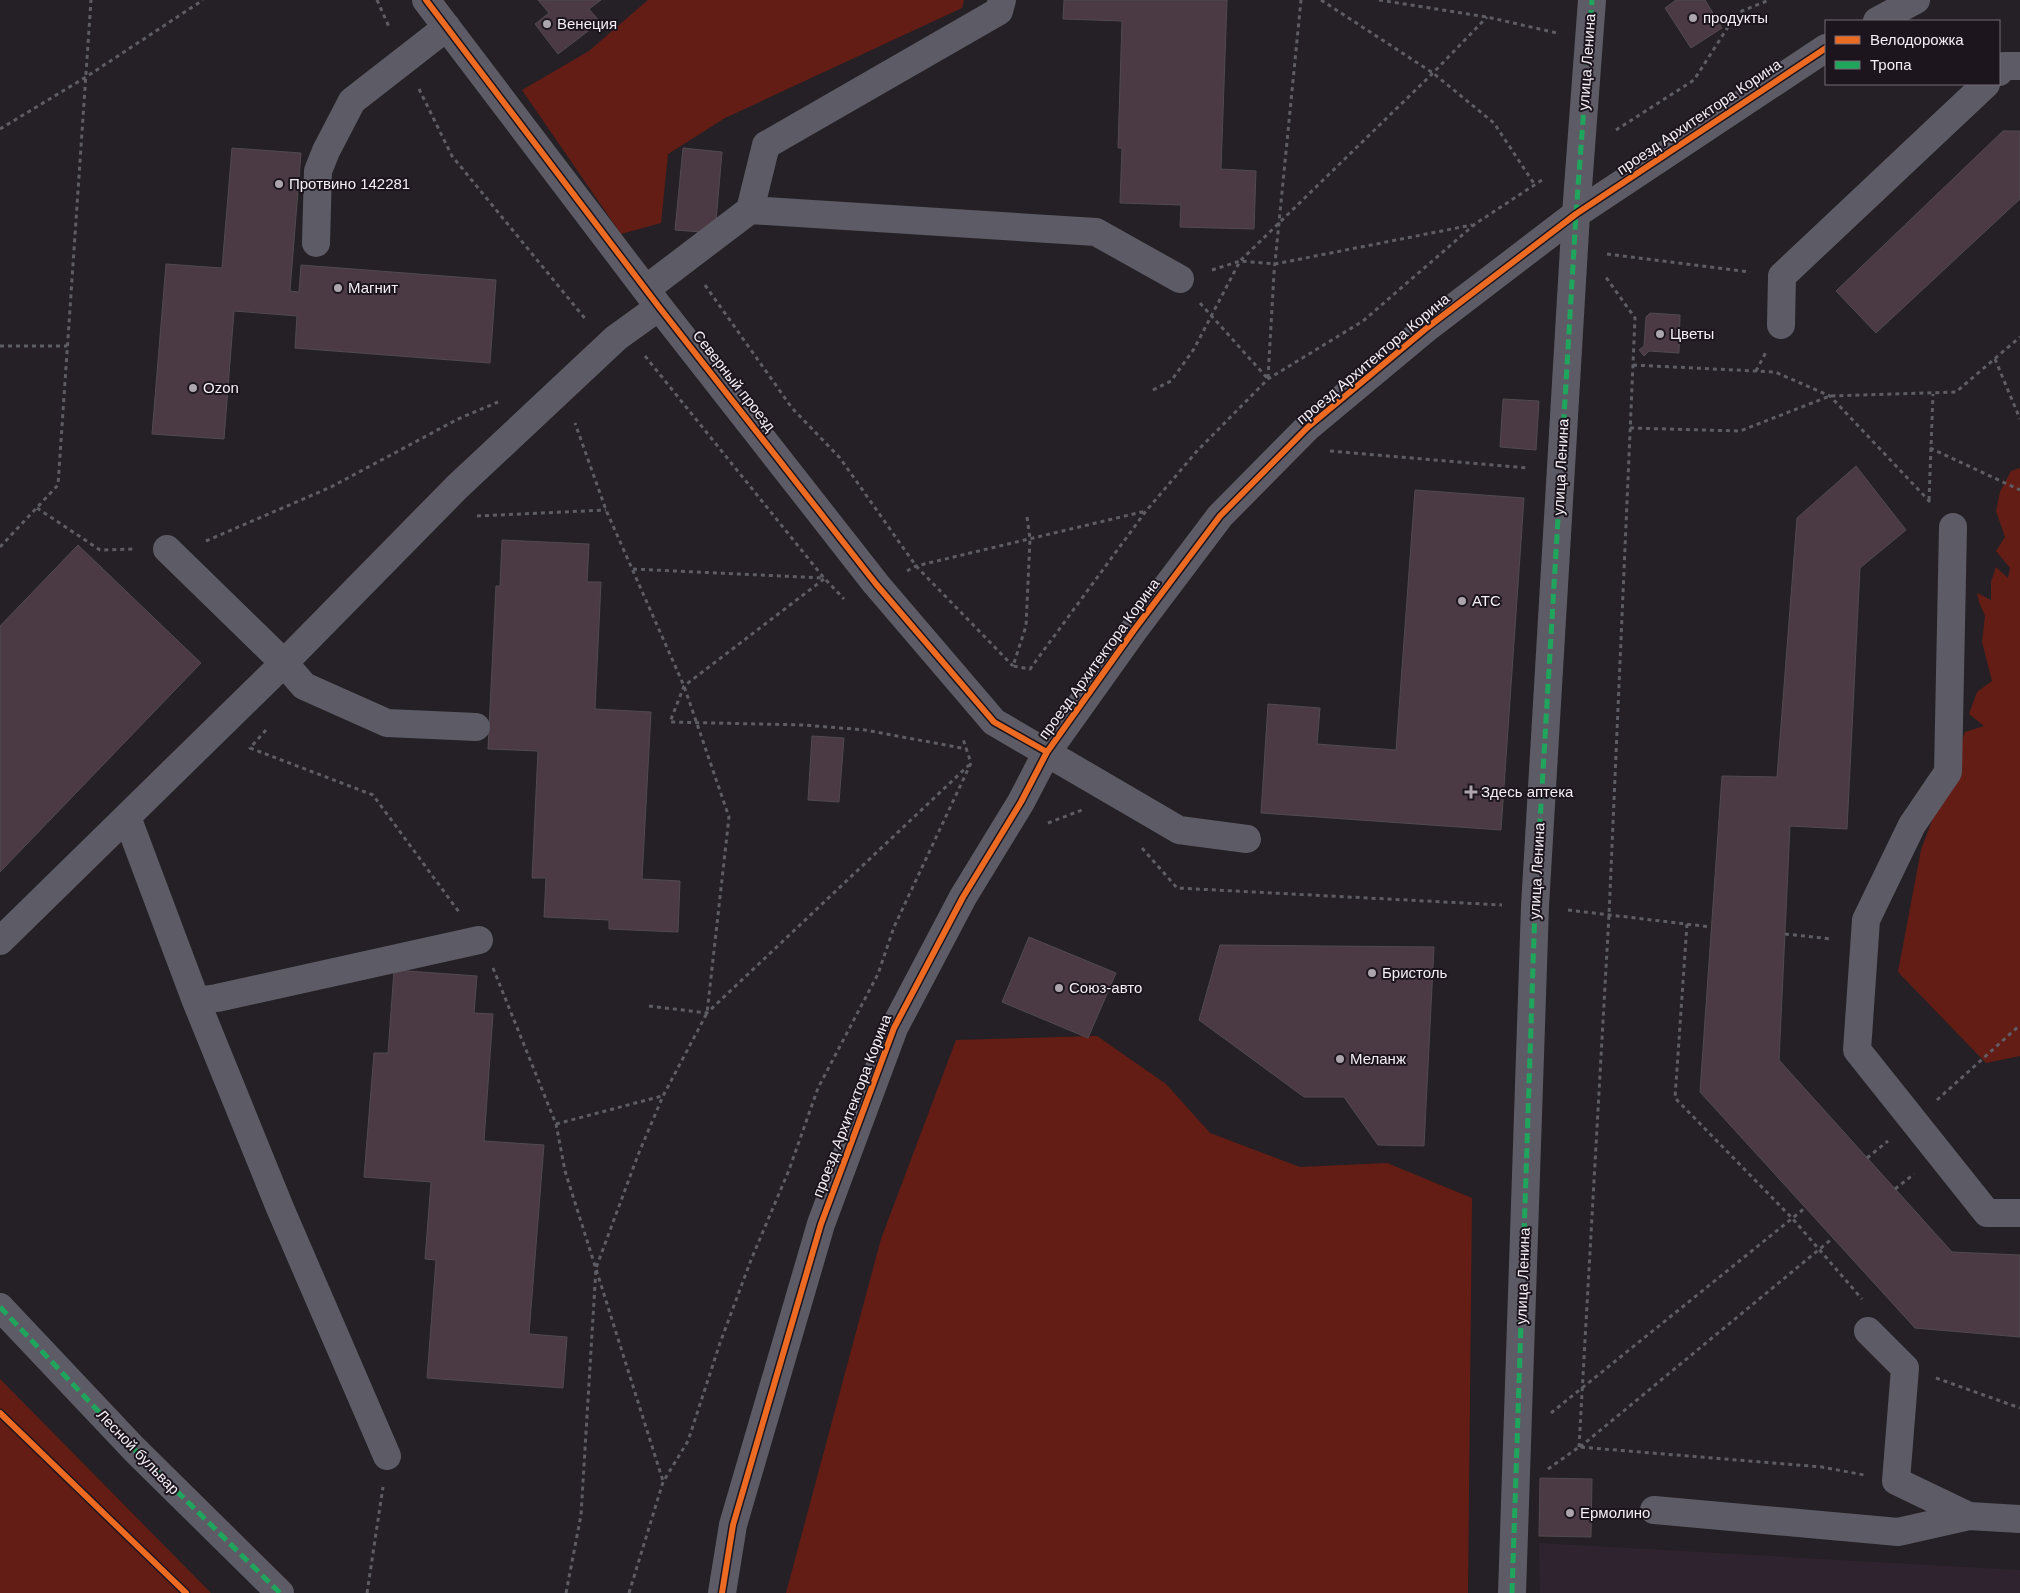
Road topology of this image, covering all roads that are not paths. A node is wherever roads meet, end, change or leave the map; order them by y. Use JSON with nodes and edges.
{"nodes":[{"id":1,"x":426,"y":0,"type":"edge"},
{"id":2,"x":1002,"y":0,"type":"edge"},
{"id":3,"x":1592,"y":0,"type":"edge"},
{"id":4,"x":1916,"y":0,"type":"edge"},
{"id":5,"x":1879,"y":20,"type":"edge"},
{"id":6,"x":447,"y":27,"type":"junction"},
{"id":7,"x":1825,"y":49,"type":"edge"},
{"id":8,"x":2020,"y":66,"type":"edge"},
{"id":9,"x":2000,"y":71,"type":"edge"},
{"id":10,"x":1985,"y":85,"type":"edge"},
{"id":11,"x":750,"y":210,"type":"junction"},
{"id":12,"x":1576,"y":223,"type":"junction"},
{"id":13,"x":316,"y":243,"type":"dead end"},
{"id":14,"x":1180,"y":279,"type":"road end"},
{"id":15,"x":653,"y":298,"type":"junction"},
{"id":16,"x":1780,"y":325,"type":"dead end"},
{"id":17,"x":1953,"y":528,"type":"road end"},
{"id":18,"x":167,"y":549,"type":"road end"},
{"id":19,"x":284,"y":663,"type":"junction"},
{"id":20,"x":476,"y":727,"type":"dead end"},
{"id":21,"x":1047,"y":752,"type":"junction"},
{"id":22,"x":127,"y":817,"type":"junction"},
{"id":23,"x":1247,"y":839,"type":"dead end"},
{"id":24,"x":479,"y":940,"type":"road end"},
{"id":25,"x":0,"y":941,"type":"edge"},
{"id":26,"x":196,"y":1001,"type":"junction"},
{"id":27,"x":2020,"y":1213,"type":"edge"},
{"id":28,"x":0,"y":1308,"type":"edge"},
{"id":29,"x":1868,"y":1331,"type":"dead end"},
{"id":30,"x":387,"y":1456,"type":"road end"},
{"id":31,"x":1654,"y":1510,"type":"dead end"},
{"id":32,"x":1969,"y":1516,"type":"junction"},
{"id":33,"x":2020,"y":1519,"type":"edge"},
{"id":34,"x":280,"y":1593,"type":"edge"},
{"id":35,"x":722,"y":1593,"type":"edge"},
{"id":36,"x":1512,"y":1593,"type":"edge"}],
"edges":[{"from":1,"to":6,"type":"street","name":"Северный проезд"},
{"from":2,"to":11,"type":"street"},
{"from":3,"to":12,"type":"street","name":"улица Ленина"},
{"from":4,"to":5,"type":"street"},
{"from":6,"to":13,"type":"street"},
{"from":6,"to":15,"type":"street","name":"Северный проезд"},
{"from":7,"to":12,"type":"street","name":"проезд Архитектора Корина"},
{"from":8,"to":9,"type":"street"},
{"from":10,"to":16,"type":"street"},
{"from":11,"to":14,"type":"street"},
{"from":11,"to":15,"type":"street"},
{"from":12,"to":21,"type":"street","name":"проезд Архитектора Корина"},
{"from":12,"to":36,"type":"street","name":"улица Ленина"},
{"from":15,"to":19,"type":"street"},
{"from":15,"to":21,"type":"street","name":"Северный проезд"},
{"from":17,"to":27,"type":"street"},
{"from":18,"to":19,"type":"street"},
{"from":19,"to":20,"type":"street"},
{"from":19,"to":22,"type":"street"},
{"from":21,"to":23,"type":"street","name":"Северный проезд"},
{"from":21,"to":35,"type":"street","name":"проезд Архитектора Корина"},
{"from":22,"to":25,"type":"street"},
{"from":22,"to":26,"type":"street"},
{"from":24,"to":26,"type":"street"},
{"from":26,"to":30,"type":"street"},
{"from":28,"to":34,"type":"street","name":"Лесной бульвар"},
{"from":29,"to":32,"type":"street"},
{"from":31,"to":32,"type":"street"},
{"from":32,"to":33,"type":"street"}]}
